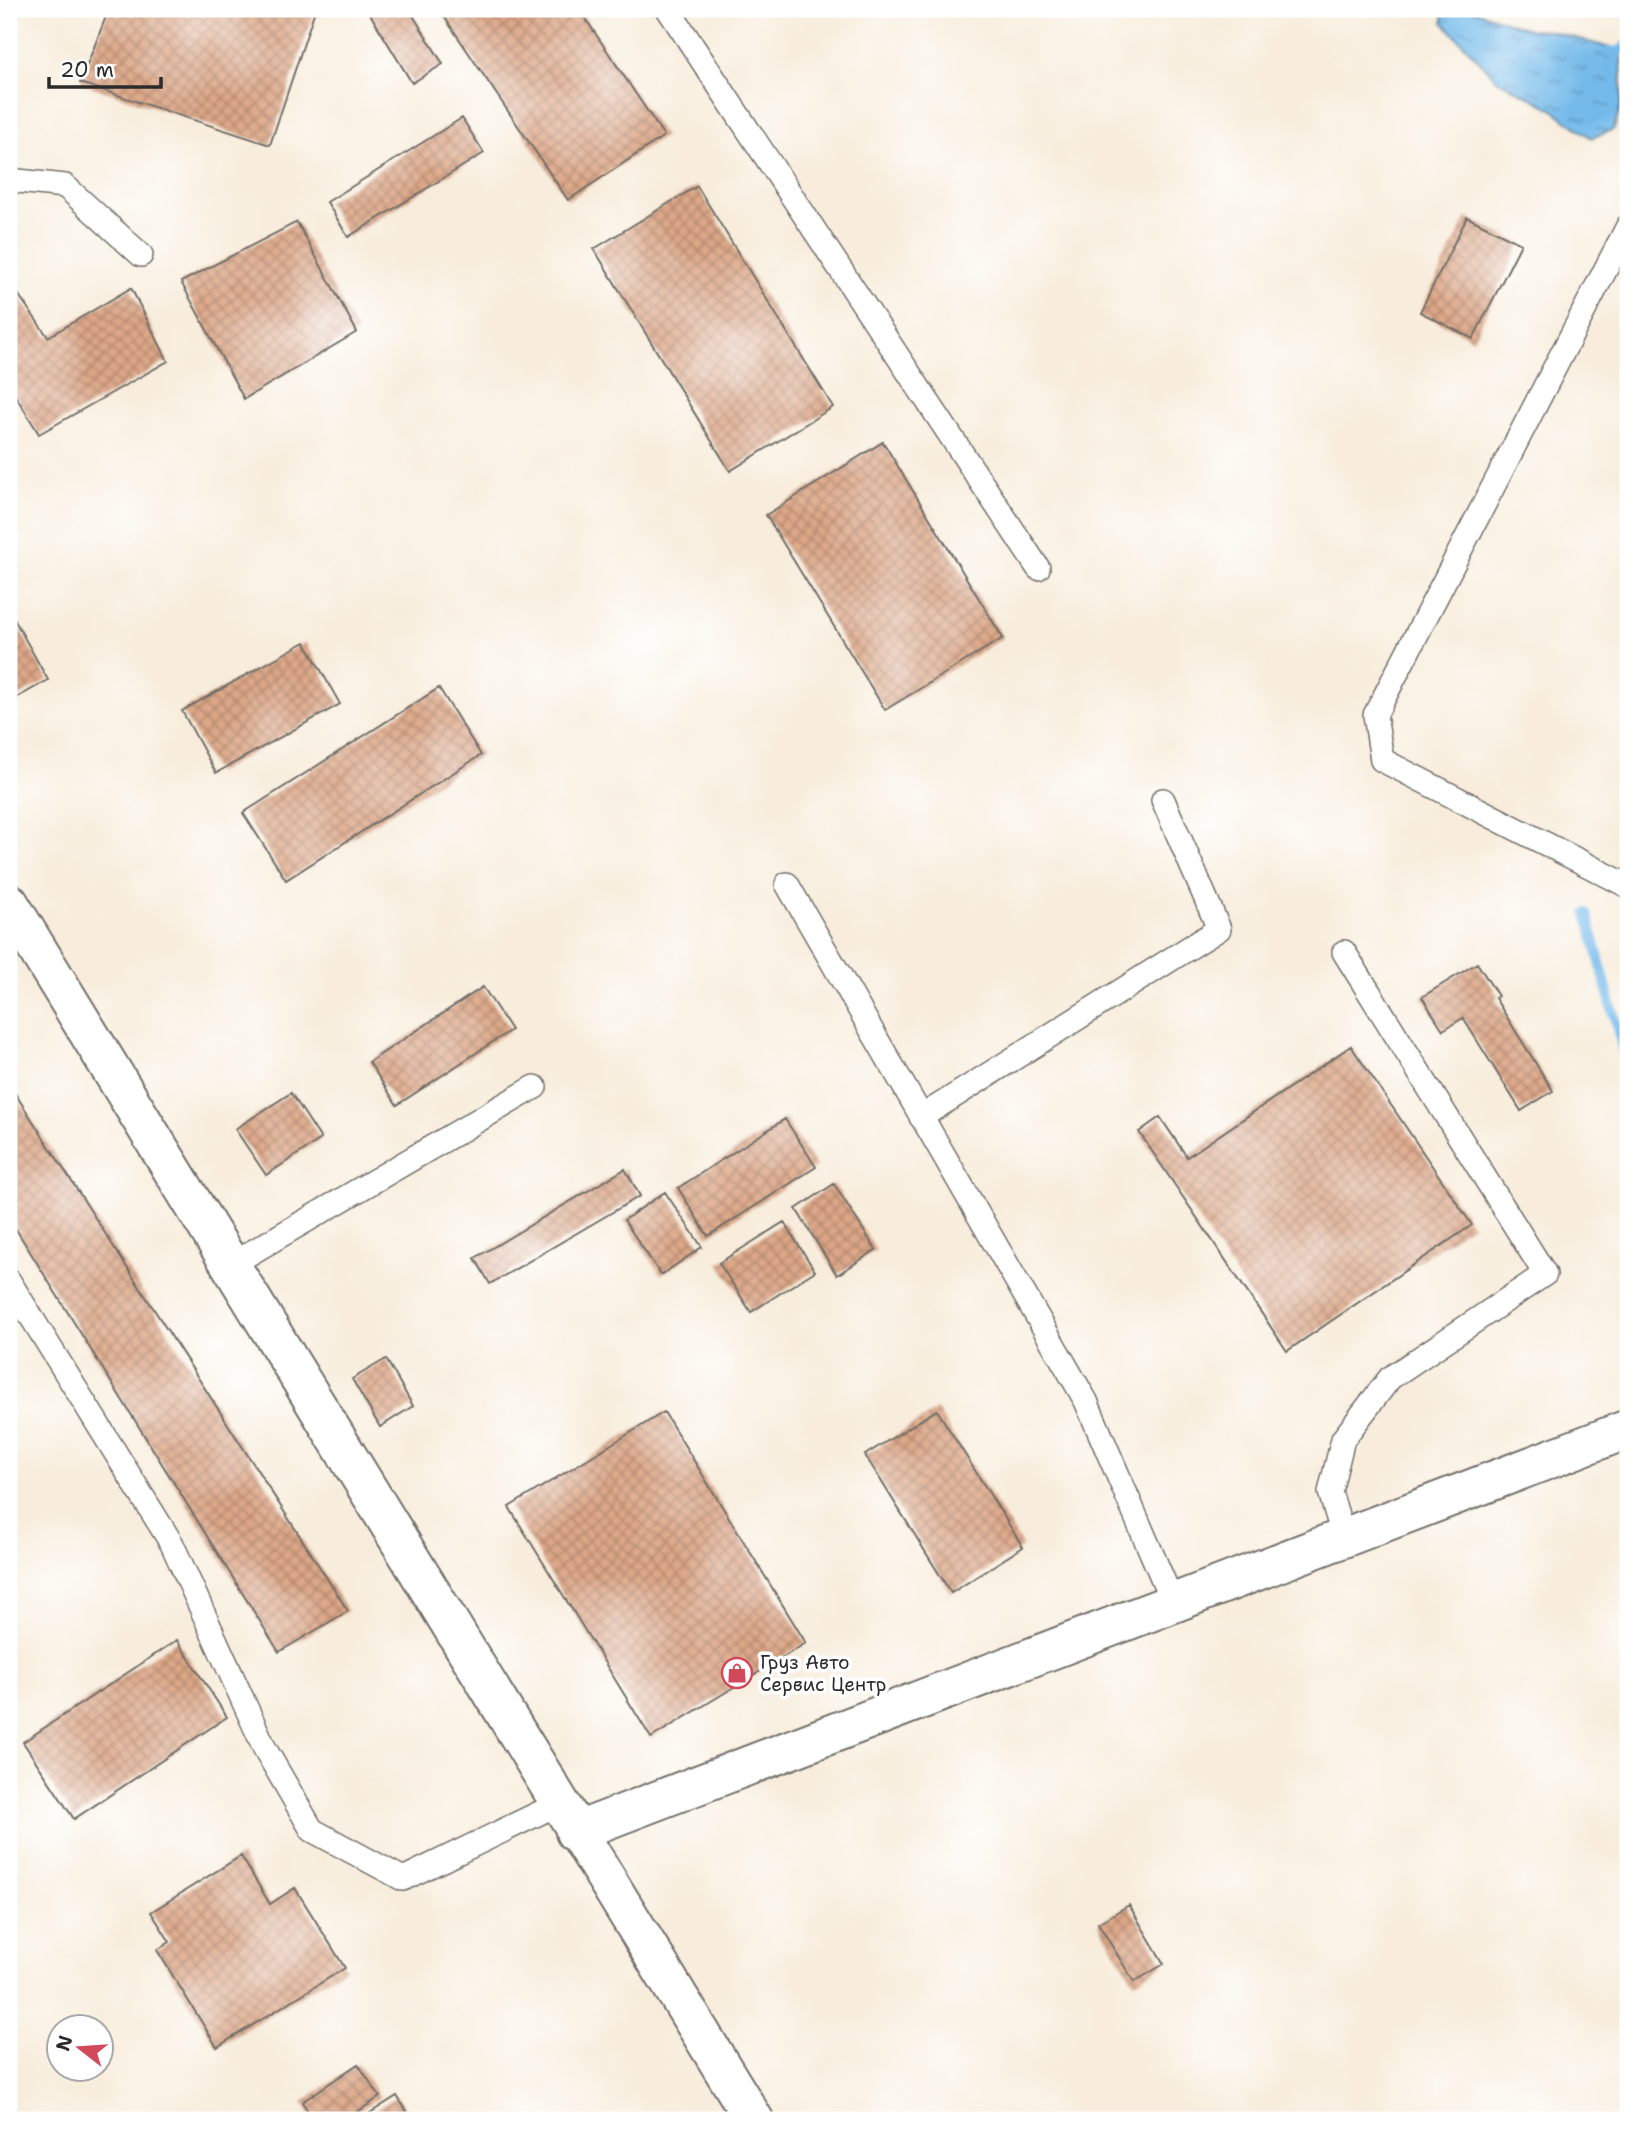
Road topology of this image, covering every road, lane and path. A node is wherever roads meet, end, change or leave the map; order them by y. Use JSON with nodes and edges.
{"nodes":[{"id":1,"x":668,"y":9,"type":"edge"},
{"id":2,"x":9,"y":180,"type":"edge"},
{"id":3,"x":1628,"y":226,"type":"edge"},
{"id":4,"x":141,"y":255,"type":"dead end"},
{"id":5,"x":1038,"y":568,"type":"dead end"},
{"id":6,"x":1163,"y":800,"type":"dead end"},
{"id":7,"x":787,"y":884,"type":"dead end"},
{"id":8,"x":1628,"y":886,"type":"edge"},
{"id":9,"x":9,"y":903,"type":"edge"},
{"id":10,"x":1344,"y":951,"type":"dead end"},
{"id":11,"x":535,"y":1087,"type":"dead end"},
{"id":12,"x":922,"y":1117,"type":"junction"},
{"id":13,"x":230,"y":1265,"type":"junction"},
{"id":14,"x":9,"y":1281,"type":"edge"},
{"id":15,"x":1628,"y":1429,"type":"edge"},
{"id":16,"x":1344,"y":1538,"type":"junction"},
{"id":17,"x":1173,"y":1603,"type":"junction"},
{"id":18,"x":567,"y":1818,"type":"junction"},
{"id":19,"x":754,"y":2120,"type":"edge"}],
"edges":[{"from":1,"to":5,"type":"lane"},
{"from":2,"to":4,"type":"lane"},
{"from":3,"to":8,"type":"lane"},
{"from":6,"to":12,"type":"lane"},
{"from":7,"to":12,"type":"lane"},
{"from":9,"to":13,"type":"street"},
{"from":10,"to":16,"type":"lane"},
{"from":11,"to":13,"type":"lane"},
{"from":12,"to":17,"type":"lane"},
{"from":13,"to":18,"type":"street"},
{"from":14,"to":18,"type":"lane"},
{"from":15,"to":16,"type":"street"},
{"from":16,"to":17,"type":"street"},
{"from":17,"to":18,"type":"street"},
{"from":18,"to":19,"type":"street"}]}
